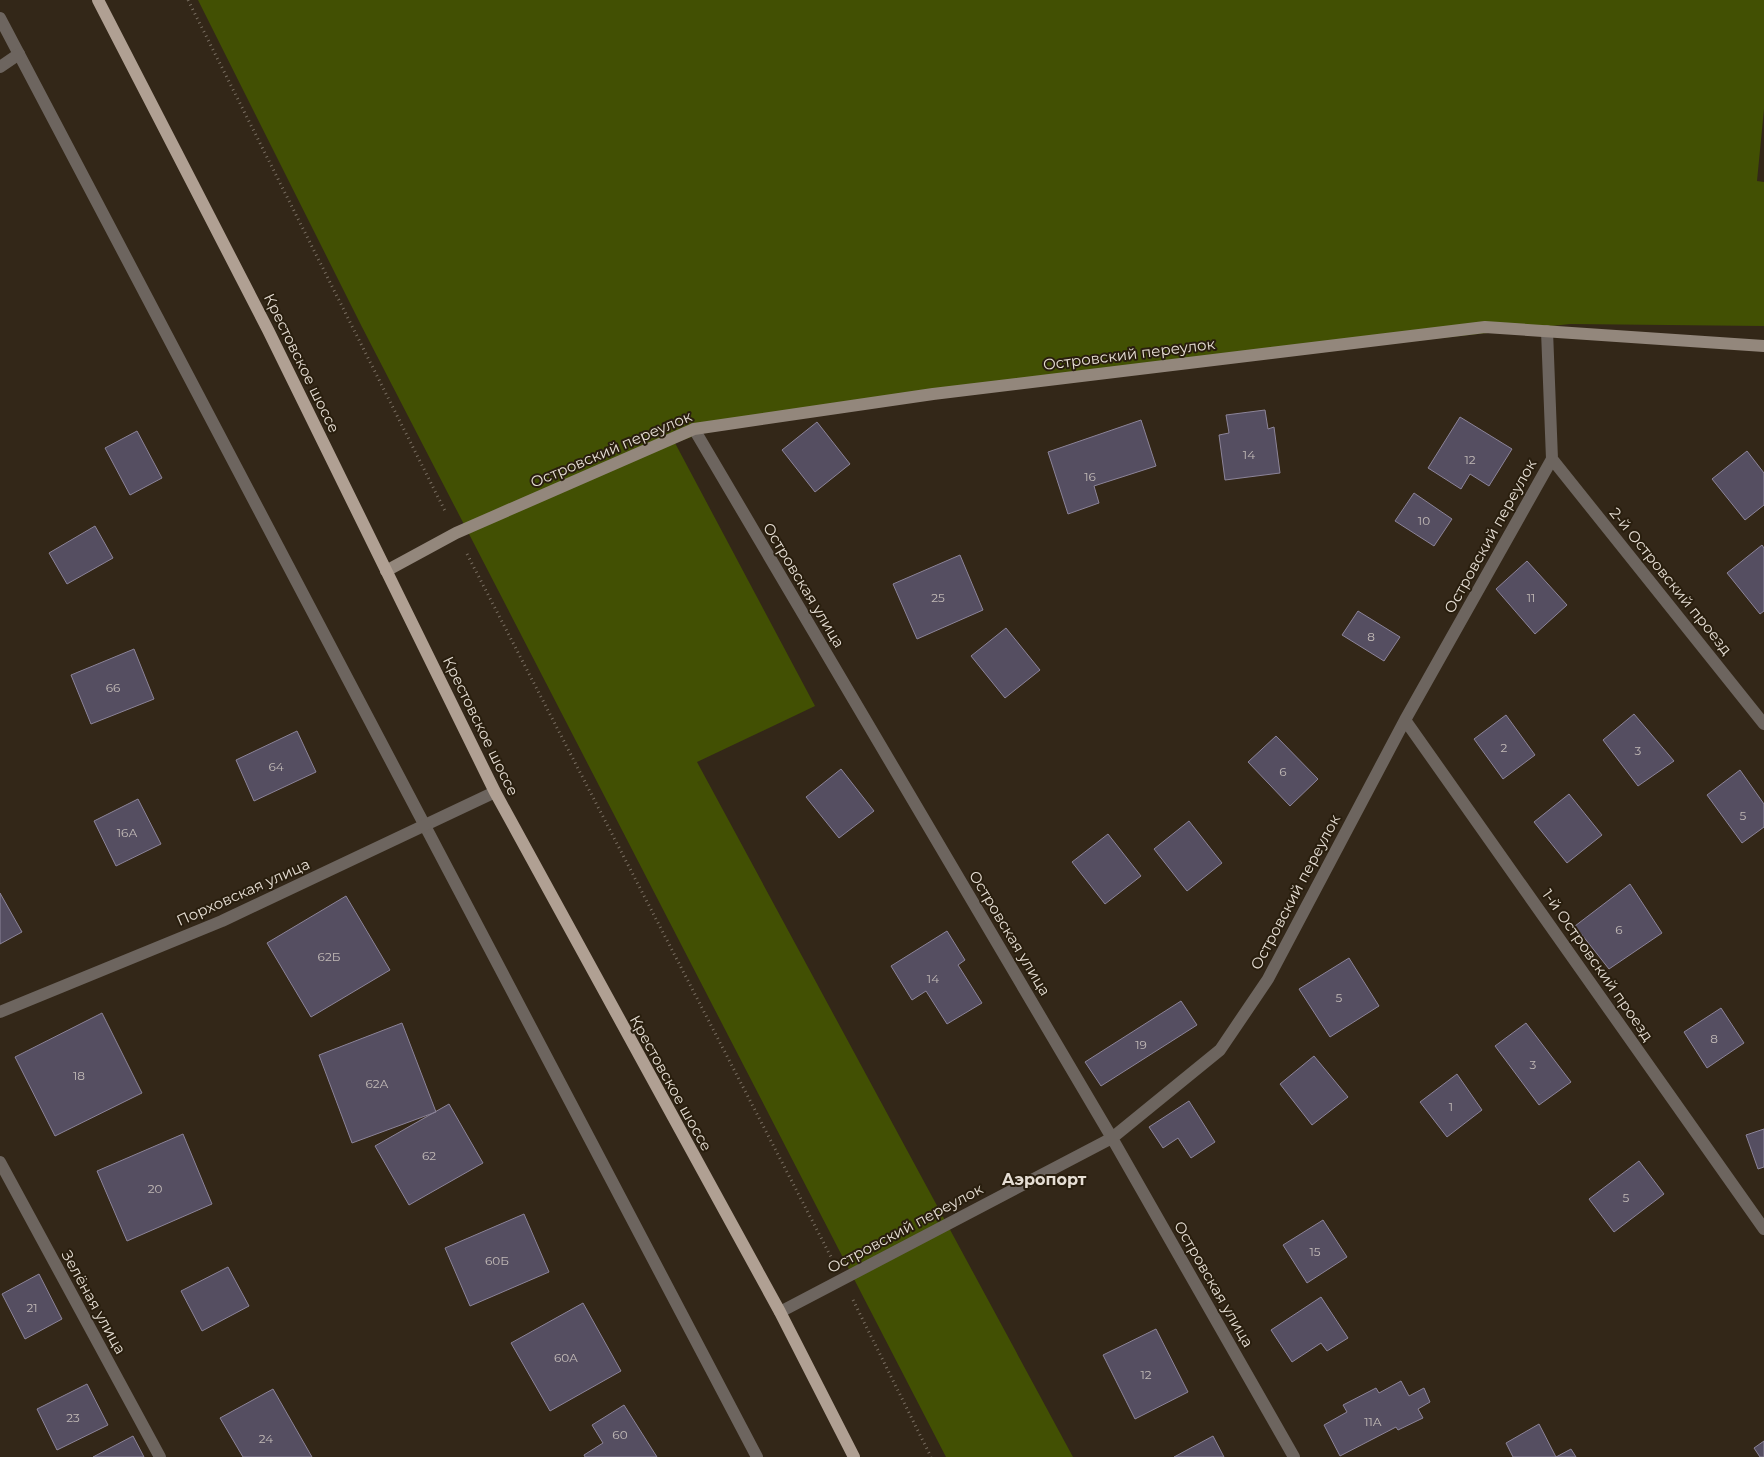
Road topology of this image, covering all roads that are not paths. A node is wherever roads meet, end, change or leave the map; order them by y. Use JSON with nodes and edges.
{"nodes":[{"id":1,"x":98,"y":0,"type":"edge"},
{"id":2,"x":0,"y":18,"type":"edge"},
{"id":3,"x":19,"y":54,"type":"junction"},
{"id":4,"x":0,"y":67,"type":"edge"},
{"id":5,"x":1547,"y":331,"type":"junction"},
{"id":6,"x":1764,"y":346,"type":"edge"},
{"id":7,"x":694,"y":429,"type":"junction"},
{"id":8,"x":1552,"y":459,"type":"junction"},
{"id":9,"x":386,"y":571,"type":"junction"},
{"id":10,"x":1405,"y":720,"type":"junction"},
{"id":11,"x":1764,"y":724,"type":"edge"},
{"id":12,"x":495,"y":792,"type":"junction"},
{"id":13,"x":425,"y":827,"type":"junction"},
{"id":14,"x":0,"y":1012,"type":"edge"},
{"id":15,"x":1112,"y":1138,"type":"junction"},
{"id":16,"x":0,"y":1162,"type":"edge"},
{"id":17,"x":1764,"y":1230,"type":"edge"},
{"id":18,"x":780,"y":1312,"type":"junction"},
{"id":19,"x":160,"y":1457,"type":"edge"},
{"id":20,"x":757,"y":1457,"type":"edge"},
{"id":21,"x":854,"y":1457,"type":"edge"},
{"id":22,"x":1294,"y":1457,"type":"edge"}],
"edges":[{"from":1,"to":9,"type":"main road","name":"Крестовское шоссе"},
{"from":2,"to":3,"type":"street"},
{"from":3,"to":4,"type":"street"},
{"from":3,"to":13,"type":"street"},
{"from":5,"to":6,"type":"street"},
{"from":5,"to":7,"type":"street","name":"Островский переулок"},
{"from":5,"to":8,"type":"street","name":"Островский переулок"},
{"from":7,"to":9,"type":"street","name":"Островский переулок"},
{"from":7,"to":15,"type":"street","name":"Островская улица"},
{"from":8,"to":10,"type":"street","name":"Островский переулок"},
{"from":8,"to":11,"type":"street","name":"2-й Островский проезд"},
{"from":9,"to":12,"type":"main road","name":"Крестовское шоссе"},
{"from":10,"to":15,"type":"street","name":"Островский переулок"},
{"from":10,"to":17,"type":"street","name":"1-й Островский проезд"},
{"from":12,"to":13,"type":"street","name":"Порховская улица"},
{"from":12,"to":18,"type":"main road","name":"Крестовское шоссе"},
{"from":13,"to":14,"type":"street","name":"Порховская улица"},
{"from":13,"to":20,"type":"street"},
{"from":15,"to":18,"type":"street","name":"Островский переулок"},
{"from":15,"to":22,"type":"street","name":"Островская улица"},
{"from":16,"to":19,"type":"street","name":"Зелёная улица"},
{"from":18,"to":21,"type":"main road","name":"Крестовское шоссе"}]}
